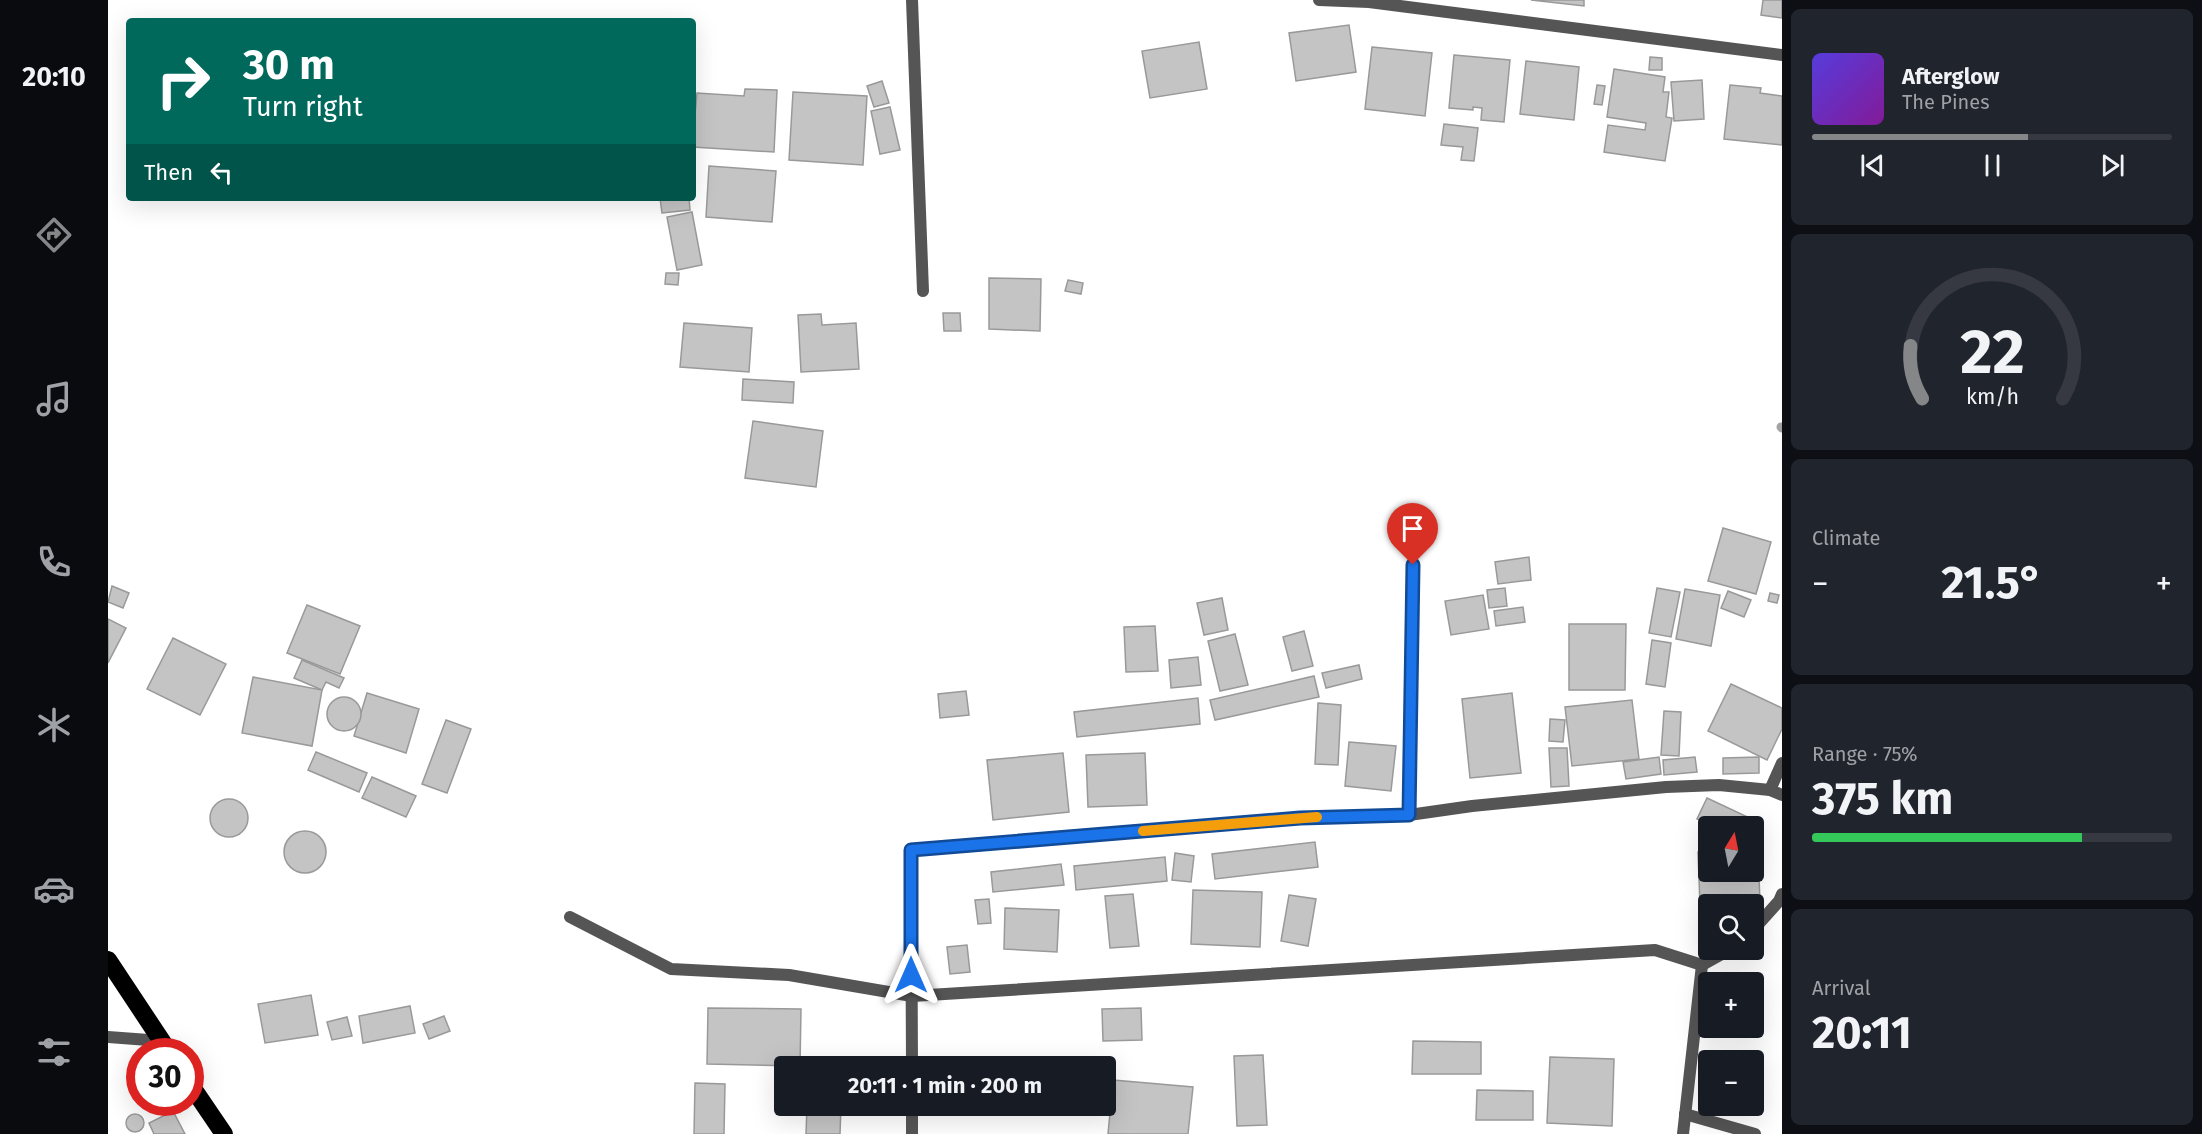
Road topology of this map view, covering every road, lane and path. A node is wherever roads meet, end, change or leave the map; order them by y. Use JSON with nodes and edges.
{"nodes":[{"id":1,"x":912,"y":0,"type":"edge"},
{"id":2,"x":1319,"y":0,"type":"edge"},
{"id":3,"x":1782,"y":55,"type":"edge"},
{"id":4,"x":923,"y":291,"type":"dead end"},
{"id":5,"x":1413,"y":565,"type":"dead end"},
{"id":6,"x":1782,"y":763,"type":"edge"},
{"id":7,"x":1776,"y":792,"type":"edge"},
{"id":8,"x":1409,"y":815,"type":"junction"},
{"id":9,"x":1782,"y":894,"type":"edge"},
{"id":10,"x":570,"y":917,"type":"dead end"},
{"id":11,"x":1764,"y":918,"type":"edge"},
{"id":12,"x":108,"y":960,"type":"edge"},
{"id":13,"x":1711,"y":960,"type":"edge"},
{"id":14,"x":1702,"y":965,"type":"junction"},
{"id":15,"x":912,"y":996,"type":"junction"},
{"id":16,"x":108,"y":1037,"type":"edge"},
{"id":17,"x":161,"y":1038,"type":"edge"},
{"id":18,"x":126,"y":1040,"type":"edge"},
{"id":19,"x":912,"y":1056,"type":"edge"},
{"id":20,"x":204,"y":1105,"type":"edge"},
{"id":21,"x":1685,"y":1114,"type":"junction"},
{"id":22,"x":912,"y":1116,"type":"edge"},
{"id":23,"x":224,"y":1134,"type":"edge"},
{"id":24,"x":912,"y":1134,"type":"edge"},
{"id":25,"x":1683,"y":1134,"type":"edge"},
{"id":26,"x":1755,"y":1134,"type":"edge"}],
"edges":[{"from":1,"to":4,"type":"street"},
{"from":2,"to":3,"type":"street"},
{"from":5,"to":8,"type":"street"},
{"from":6,"to":7,"type":"street"},
{"from":7,"to":8,"type":"street"},
{"from":8,"to":15,"type":"street"},
{"from":9,"to":11,"type":"street"},
{"from":10,"to":15,"type":"street"},
{"from":12,"to":17,"type":"highway"},
{"from":13,"to":14,"type":"street"},
{"from":14,"to":15,"type":"street"},
{"from":14,"to":21,"type":"street"},
{"from":15,"to":19,"type":"street"},
{"from":16,"to":18,"type":"street"},
{"from":20,"to":23,"type":"highway"},
{"from":21,"to":25,"type":"street"},
{"from":21,"to":26,"type":"street"},
{"from":22,"to":24,"type":"street"}]}
